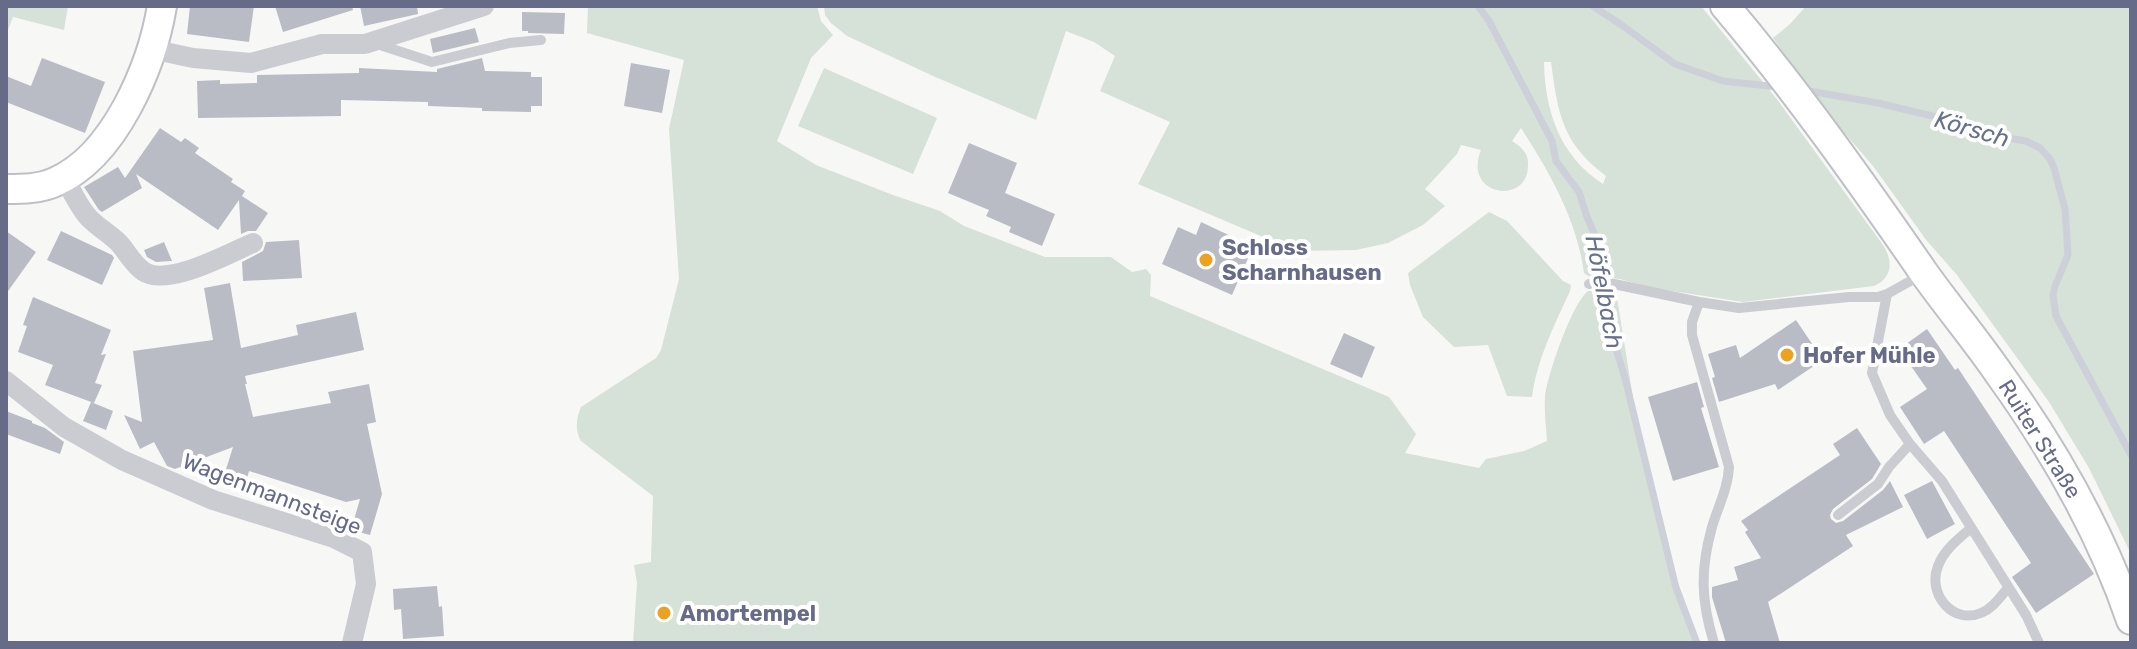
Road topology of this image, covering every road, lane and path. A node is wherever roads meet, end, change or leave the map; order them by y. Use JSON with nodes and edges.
{"nodes":[{"id":1,"x":162,"y":6,"type":"edge"},
{"id":2,"x":484,"y":6,"type":"edge"},
{"id":3,"x":1725,"y":6,"type":"edge"},
{"id":4,"x":541,"y":40,"type":"dead end"},
{"id":5,"x":372,"y":42,"type":"junction"},
{"id":6,"x":151,"y":49,"type":"junction"},
{"id":7,"x":64,"y":177,"type":"junction"},
{"id":8,"x":6,"y":189,"type":"edge"},
{"id":9,"x":253,"y":243,"type":"dead end"},
{"id":10,"x":1925,"y":273,"type":"junction"},
{"id":11,"x":1589,"y":284,"type":"dead end"},
{"id":12,"x":1887,"y":294,"type":"junction"},
{"id":13,"x":1699,"y":302,"type":"junction"},
{"id":14,"x":6,"y":381,"type":"edge"},
{"id":15,"x":1910,"y":444,"type":"junction"},
{"id":16,"x":1838,"y":515,"type":"dead end"},
{"id":17,"x":1971,"y":528,"type":"junction"},
{"id":18,"x":2008,"y":588,"type":"junction"},
{"id":19,"x":2131,"y":620,"type":"edge"},
{"id":20,"x":352,"y":643,"type":"edge"},
{"id":21,"x":1714,"y":643,"type":"edge"},
{"id":22,"x":2039,"y":643,"type":"edge"}],
"edges":[{"from":1,"to":6,"type":"main road"},
{"from":2,"to":5,"type":"street"},
{"from":3,"to":10,"type":"main road","name":"Ruiter Straße"},
{"from":4,"to":5,"type":"lane"},
{"from":5,"to":6,"type":"street"},
{"from":6,"to":7,"type":"main road"},
{"from":7,"to":8,"type":"main road"},
{"from":7,"to":9,"type":"street"},
{"from":10,"to":12,"type":"lane"},
{"from":10,"to":19,"type":"main road","name":"Ruiter Straße"},
{"from":11,"to":13,"type":"lane"},
{"from":12,"to":13,"type":"lane"},
{"from":12,"to":15,"type":"lane"},
{"from":13,"to":21,"type":"lane"},
{"from":14,"to":20,"type":"street","name":"Wagenmannsteige"},
{"from":15,"to":16,"type":"lane"},
{"from":15,"to":17,"type":"lane"},
{"from":17,"to":18,"type":"lane"},
{"from":17,"to":18,"type":"lane"},
{"from":18,"to":22,"type":"lane"}]}
